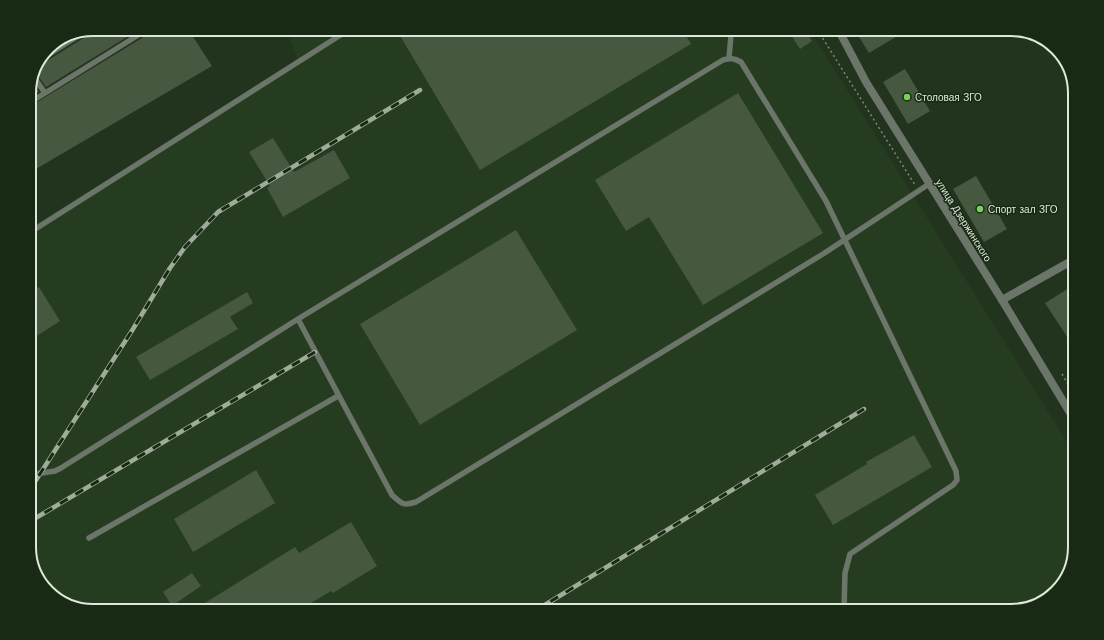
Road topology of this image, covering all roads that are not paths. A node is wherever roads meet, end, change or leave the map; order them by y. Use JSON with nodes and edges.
{"nodes":[{"id":1,"x":137,"y":36,"type":"edge"},
{"id":2,"x":339,"y":36,"type":"edge"},
{"id":3,"x":731,"y":36,"type":"edge"},
{"id":4,"x":842,"y":36,"type":"edge"},
{"id":5,"x":72,"y":40,"type":"edge"},
{"id":6,"x":58,"y":49,"type":"edge"},
{"id":7,"x":730,"y":58,"type":"junction"},
{"id":8,"x":37,"y":82,"type":"edge"},
{"id":9,"x":45,"y":93,"type":"junction"},
{"id":10,"x":36,"y":99,"type":"edge"},
{"id":11,"x":929,"y":184,"type":"junction"},
{"id":12,"x":36,"y":229,"type":"edge"},
{"id":13,"x":844,"y":240,"type":"junction"},
{"id":14,"x":1068,"y":263,"type":"edge"},
{"id":15,"x":1002,"y":300,"type":"junction"},
{"id":16,"x":298,"y":320,"type":"junction"},
{"id":17,"x":338,"y":396,"type":"junction"},
{"id":18,"x":1068,"y":409,"type":"edge"},
{"id":19,"x":36,"y":474,"type":"edge"},
{"id":20,"x":89,"y":538,"type":"dead end"},
{"id":21,"x":844,"y":604,"type":"edge"}],
"edges":[{"from":1,"to":9,"type":"lane"},
{"from":2,"to":12,"type":"lane"},
{"from":3,"to":7,"type":"lane"},
{"from":4,"to":11,"type":"street","name":"улица Дзержинского"},
{"from":5,"to":6,"type":"lane"},
{"from":7,"to":13,"type":"lane"},
{"from":7,"to":16,"type":"lane"},
{"from":8,"to":9,"type":"lane"},
{"from":9,"to":10,"type":"lane"},
{"from":11,"to":13,"type":"lane"},
{"from":11,"to":15,"type":"street","name":"улица Дзержинского"},
{"from":13,"to":17,"type":"lane"},
{"from":13,"to":21,"type":"lane"},
{"from":14,"to":15,"type":"street"},
{"from":15,"to":18,"type":"street","name":"улица Дзержинского"},
{"from":16,"to":17,"type":"lane"},
{"from":16,"to":19,"type":"lane"},
{"from":17,"to":20,"type":"lane"}]}
